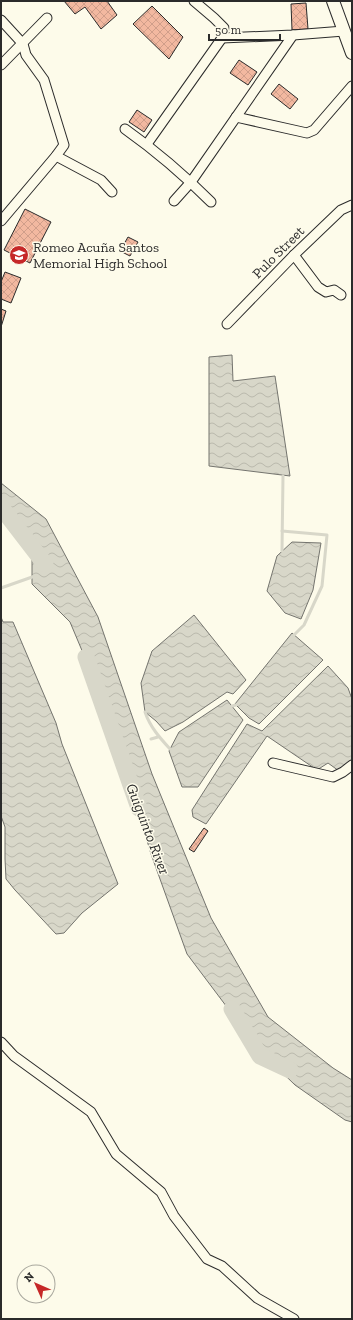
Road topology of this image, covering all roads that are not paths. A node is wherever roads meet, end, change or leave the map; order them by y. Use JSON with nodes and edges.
{"nodes":[{"id":1,"x":194,"y":1,"type":"edge"},
{"id":2,"x":333,"y":1,"type":"edge"},
{"id":3,"x":47,"y":18,"type":"dead end"},
{"id":4,"x":1,"y":20,"type":"edge"},
{"id":5,"x":344,"y":31,"type":"junction"},
{"id":6,"x":293,"y":35,"type":"junction"},
{"id":7,"x":222,"y":38,"type":"junction"},
{"id":8,"x":23,"y":44,"type":"junction"},
{"id":9,"x":352,"y":53,"type":"edge"},
{"id":10,"x":1,"y":65,"type":"edge"},
{"id":11,"x":352,"y":86,"type":"edge"},
{"id":12,"x":236,"y":117,"type":"junction"},
{"id":13,"x":125,"y":129,"type":"dead end"},
{"id":14,"x":147,"y":144,"type":"junction"},
{"id":15,"x":56,"y":156,"type":"junction"},
{"id":16,"x":191,"y":182,"type":"junction"},
{"id":17,"x":112,"y":192,"type":"dead end"},
{"id":18,"x":174,"y":201,"type":"dead end"},
{"id":19,"x":211,"y":202,"type":"dead end"},
{"id":20,"x":352,"y":205,"type":"edge"},
{"id":21,"x":1,"y":221,"type":"edge"},
{"id":22,"x":294,"y":255,"type":"junction"},
{"id":23,"x":341,"y":296,"type":"dead end"},
{"id":24,"x":227,"y":324,"type":"dead end"},
{"id":25,"x":273,"y":763,"type":"dead end"},
{"id":26,"x":352,"y":765,"type":"edge"},
{"id":27,"x":1,"y":1042,"type":"edge"},
{"id":28,"x":294,"y":1319,"type":"edge"}],
"edges":[{"from":1,"to":7,"type":"street"},
{"from":2,"to":5,"type":"main road"},
{"from":3,"to":8,"type":"street"},
{"from":4,"to":8,"type":"street"},
{"from":5,"to":6,"type":"street"},
{"from":5,"to":9,"type":"main road"},
{"from":6,"to":7,"type":"street"},
{"from":6,"to":12,"type":"street"},
{"from":7,"to":14,"type":"street"},
{"from":8,"to":10,"type":"street"},
{"from":8,"to":15,"type":"street"},
{"from":11,"to":12,"type":"street"},
{"from":12,"to":16,"type":"street"},
{"from":13,"to":14,"type":"street"},
{"from":14,"to":16,"type":"street"},
{"from":15,"to":17,"type":"street"},
{"from":15,"to":21,"type":"street"},
{"from":16,"to":18,"type":"street"},
{"from":16,"to":19,"type":"street"},
{"from":20,"to":22,"type":"street","name":"Pulo Street"},
{"from":22,"to":23,"type":"street"},
{"from":22,"to":24,"type":"street","name":"Pulo Street"},
{"from":25,"to":26,"type":"street"},
{"from":27,"to":28,"type":"street"}]}
